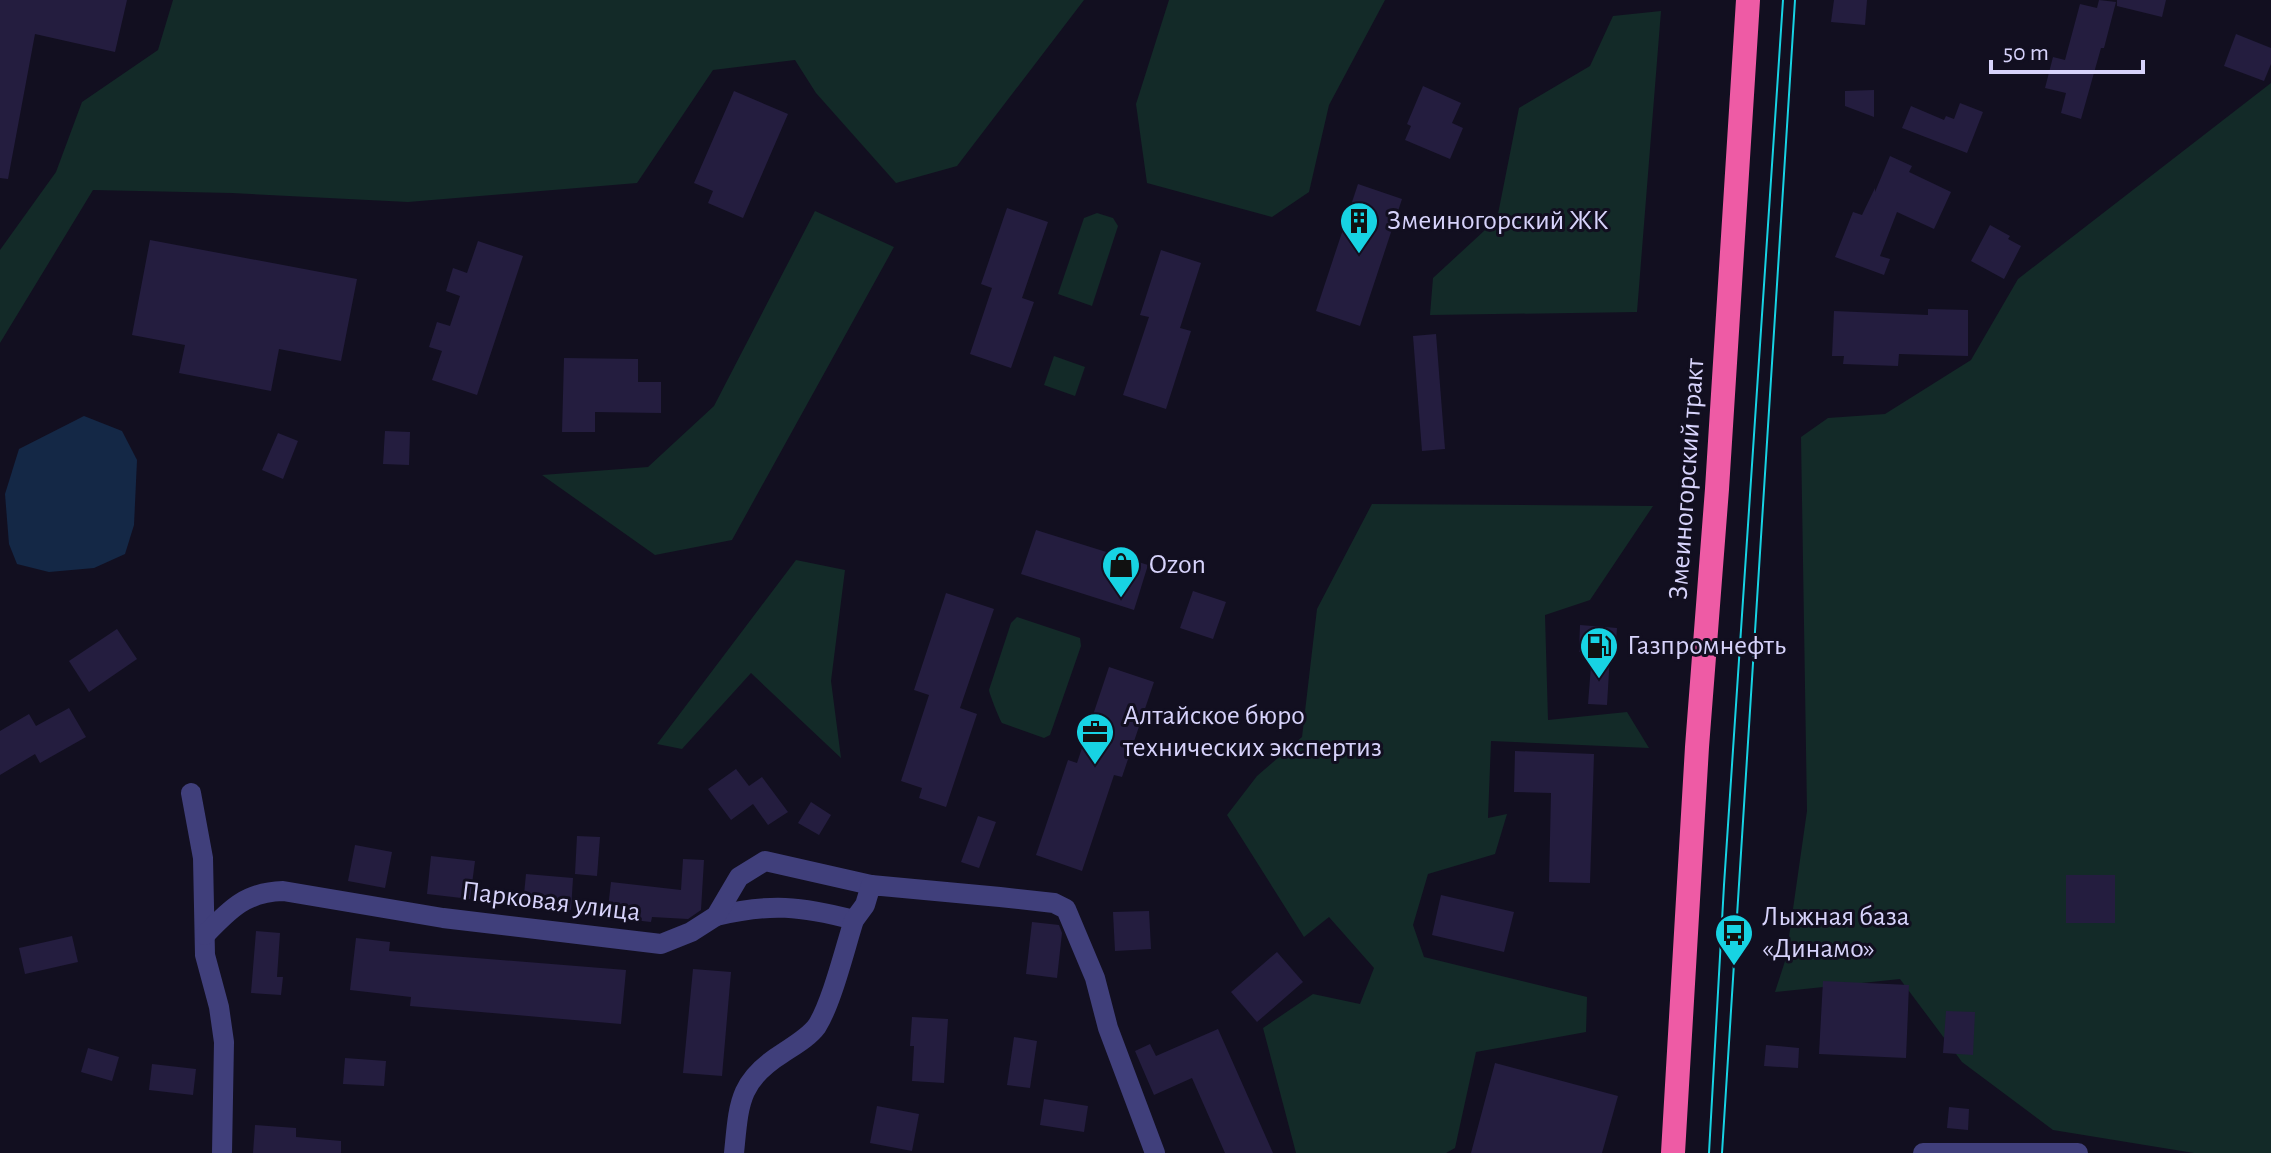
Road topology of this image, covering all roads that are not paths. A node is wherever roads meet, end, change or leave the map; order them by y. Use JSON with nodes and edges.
{"nodes":[{"id":1,"x":1748,"y":0,"type":"edge"},
{"id":2,"x":191,"y":793,"type":"dead end"},
{"id":3,"x":871,"y":885,"type":"junction"},
{"id":4,"x":716,"y":916,"type":"junction"},
{"id":5,"x":854,"y":920,"type":"junction"},
{"id":6,"x":205,"y":935,"type":"junction"},
{"id":7,"x":222,"y":1153,"type":"edge"},
{"id":8,"x":734,"y":1153,"type":"edge"},
{"id":9,"x":1155,"y":1153,"type":"edge"},
{"id":10,"x":1674,"y":1153,"type":"edge"},
{"id":11,"x":1923,"y":1153,"type":"edge"},
{"id":12,"x":2078,"y":1153,"type":"edge"}],
"edges":[{"from":1,"to":10,"type":"highway","name":"Змеиногорский тракт"},
{"from":2,"to":6,"type":"street"},
{"from":3,"to":4,"type":"street","name":"Парковая улица"},
{"from":3,"to":5,"type":"street"},
{"from":3,"to":9,"type":"street","name":"Парковая улица"},
{"from":4,"to":5,"type":"street"},
{"from":4,"to":6,"type":"street","name":"Парковая улица"},
{"from":5,"to":8,"type":"street"},
{"from":6,"to":7,"type":"street"},
{"from":11,"to":12,"type":"street"}]}
